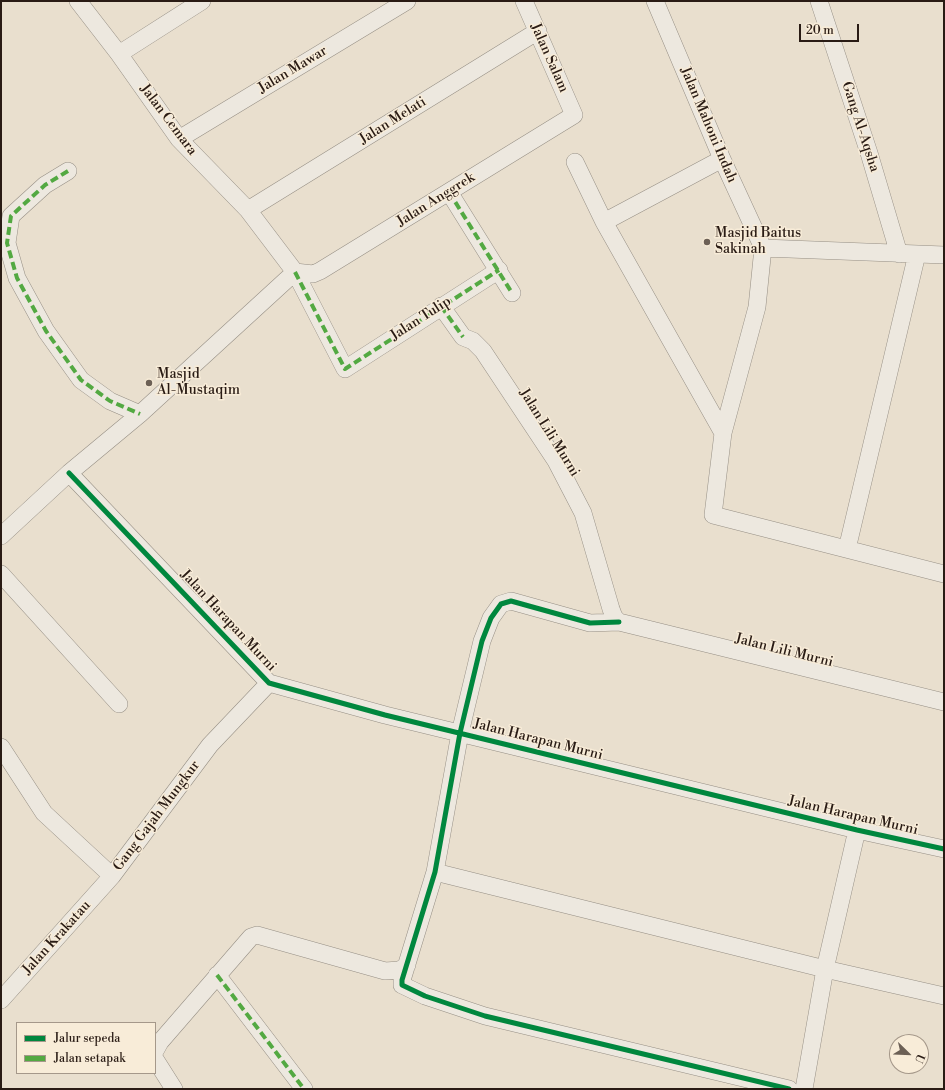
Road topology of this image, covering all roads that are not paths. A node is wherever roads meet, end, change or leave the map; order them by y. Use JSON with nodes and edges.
{"nodes":[{"id":1,"x":78,"y":1,"type":"edge"},
{"id":2,"x":202,"y":1,"type":"edge"},
{"id":3,"x":406,"y":1,"type":"edge"},
{"id":4,"x":524,"y":1,"type":"edge"},
{"id":5,"x":655,"y":1,"type":"edge"},
{"id":6,"x":819,"y":1,"type":"edge"},
{"id":7,"x":538,"y":31,"type":"junction"},
{"id":8,"x":119,"y":54,"type":"junction"},
{"id":9,"x":574,"y":115,"type":"joint"},
{"id":10,"x":179,"y":139,"type":"junction"},
{"id":11,"x":722,"y":159,"type":"junction"},
{"id":12,"x":574,"y":162,"type":"dead end"},
{"id":13,"x":68,"y":171,"type":"dead end"},
{"id":14,"x":449,"y":192,"type":"junction"},
{"id":15,"x":248,"y":210,"type":"junction"},
{"id":16,"x":604,"y":222,"type":"junction"},
{"id":17,"x":763,"y":248,"type":"junction"},
{"id":18,"x":899,"y":254,"type":"junction"},
{"id":19,"x":917,"y":254,"type":"junction"},
{"id":20,"x":944,"y":255,"type":"edge"},
{"id":21,"x":498,"y":270,"type":"junction"},
{"id":22,"x":295,"y":272,"type":"junction"},
{"id":23,"x":512,"y":293,"type":"dead end"},
{"id":24,"x":441,"y":306,"type":"junction"},
{"id":25,"x":345,"y":369,"type":"joint"},
{"id":26,"x":140,"y":414,"type":"junction"},
{"id":27,"x":723,"y":433,"type":"junction"},
{"id":28,"x":69,"y":473,"type":"junction"},
{"id":29,"x":1,"y":536,"type":"edge"},
{"id":30,"x":847,"y":549,"type":"junction"},
{"id":31,"x":1,"y":574,"type":"edge"},
{"id":32,"x":944,"y":574,"type":"edge"},
{"id":33,"x":620,"y":622,"type":"junction"},
{"id":34,"x":269,"y":683,"type":"junction"},
{"id":35,"x":944,"y":702,"type":"edge"},
{"id":36,"x":119,"y":704,"type":"dead end"},
{"id":37,"x":460,"y":733,"type":"junction"},
{"id":38,"x":1,"y":747,"type":"edge"},
{"id":39,"x":857,"y":830,"type":"junction"},
{"id":40,"x":944,"y":849,"type":"edge"},
{"id":41,"x":435,"y":872,"type":"junction"},
{"id":42,"x":112,"y":876,"type":"junction"},
{"id":43,"x":407,"y":965,"type":"junction"},
{"id":44,"x":825,"y":969,"type":"junction"},
{"id":45,"x":217,"y":975,"type":"junction"},
{"id":46,"x":944,"y":996,"type":"edge"},
{"id":47,"x":1,"y":1000,"type":"edge"},
{"id":48,"x":156,"y":1049,"type":"edge"},
{"id":49,"x":156,"y":1062,"type":"edge"},
{"id":50,"x":174,"y":1089,"type":"edge"},
{"id":51,"x":304,"y":1089,"type":"edge"},
{"id":52,"x":789,"y":1089,"type":"edge"},
{"id":53,"x":804,"y":1089,"type":"edge"}],
"edges":[{"from":1,"to":8,"type":"street","name":"Jalan Cemara"},
{"from":2,"to":8,"type":"street"},
{"from":3,"to":10,"type":"street","name":"Jalan Mawar"},
{"from":4,"to":7,"type":"street","name":"Jalan Salam"},
{"from":5,"to":11,"type":"street","name":"Jalan Mahoni Indah"},
{"from":6,"to":18,"type":"street","name":"Gang Al-Aqsha"},
{"from":7,"to":9,"type":"street","name":"Jalan Salam"},
{"from":7,"to":15,"type":"street","name":"Jalan Melati"},
{"from":8,"to":10,"type":"street","name":"Jalan Cemara"},
{"from":9,"to":14,"type":"street","name":"Jalan Anggrek"},
{"from":10,"to":15,"type":"street","name":"Jalan Cemara"},
{"from":11,"to":16,"type":"street"},
{"from":11,"to":17,"type":"street","name":"Jalan Mahoni Indah"},
{"from":12,"to":16,"type":"street"},
{"from":13,"to":26,"type":"street"},
{"from":14,"to":21,"type":"street"},
{"from":14,"to":22,"type":"street","name":"Jalan Anggrek"},
{"from":15,"to":22,"type":"street","name":"Jalan Cemara"},
{"from":16,"to":27,"type":"street"},
{"from":17,"to":18,"type":"street"},
{"from":17,"to":27,"type":"street"},
{"from":18,"to":19,"type":"street"},
{"from":19,"to":20,"type":"street"},
{"from":19,"to":30,"type":"street"},
{"from":21,"to":23,"type":"street"},
{"from":21,"to":24,"type":"street","name":"Jalan Tulip"},
{"from":22,"to":25,"type":"street","name":"Jalan Cemara"},
{"from":22,"to":26,"type":"street"},
{"from":24,"to":25,"type":"street","name":"Jalan Tulip"},
{"from":24,"to":33,"type":"street","name":"Jalan Lili Murni"},
{"from":26,"to":28,"type":"street"},
{"from":27,"to":30,"type":"street"},
{"from":28,"to":29,"type":"street"},
{"from":28,"to":34,"type":"street","name":"Jalan Harapan Murni"},
{"from":30,"to":32,"type":"street"},
{"from":31,"to":36,"type":"street"},
{"from":33,"to":35,"type":"street","name":"Jalan Lili Murni"},
{"from":33,"to":37,"type":"street","name":"Jalan Lili Murni"},
{"from":34,"to":37,"type":"street","name":"Jalan Harapan Murni"},
{"from":34,"to":42,"type":"street","name":"Gang Gajah Mungkur"},
{"from":37,"to":39,"type":"street","name":"Jalan Harapan Murni"},
{"from":37,"to":41,"type":"street","name":"Jalan Lili Murni"},
{"from":38,"to":42,"type":"street","name":"Gang Gajah Mungkur"},
{"from":39,"to":40,"type":"street","name":"Jalan Harapan Murni"},
{"from":39,"to":44,"type":"street"},
{"from":41,"to":43,"type":"street","name":"Jalan Lili Murni"},
{"from":41,"to":44,"type":"street"},
{"from":42,"to":47,"type":"street","name":"Jalan Krakatau"},
{"from":43,"to":45,"type":"street"},
{"from":43,"to":52,"type":"street","name":"Jalan Lili Murni"},
{"from":44,"to":46,"type":"street"},
{"from":44,"to":53,"type":"street"},
{"from":45,"to":48,"type":"street"},
{"from":45,"to":51,"type":"street"},
{"from":49,"to":50,"type":"street"}]}
